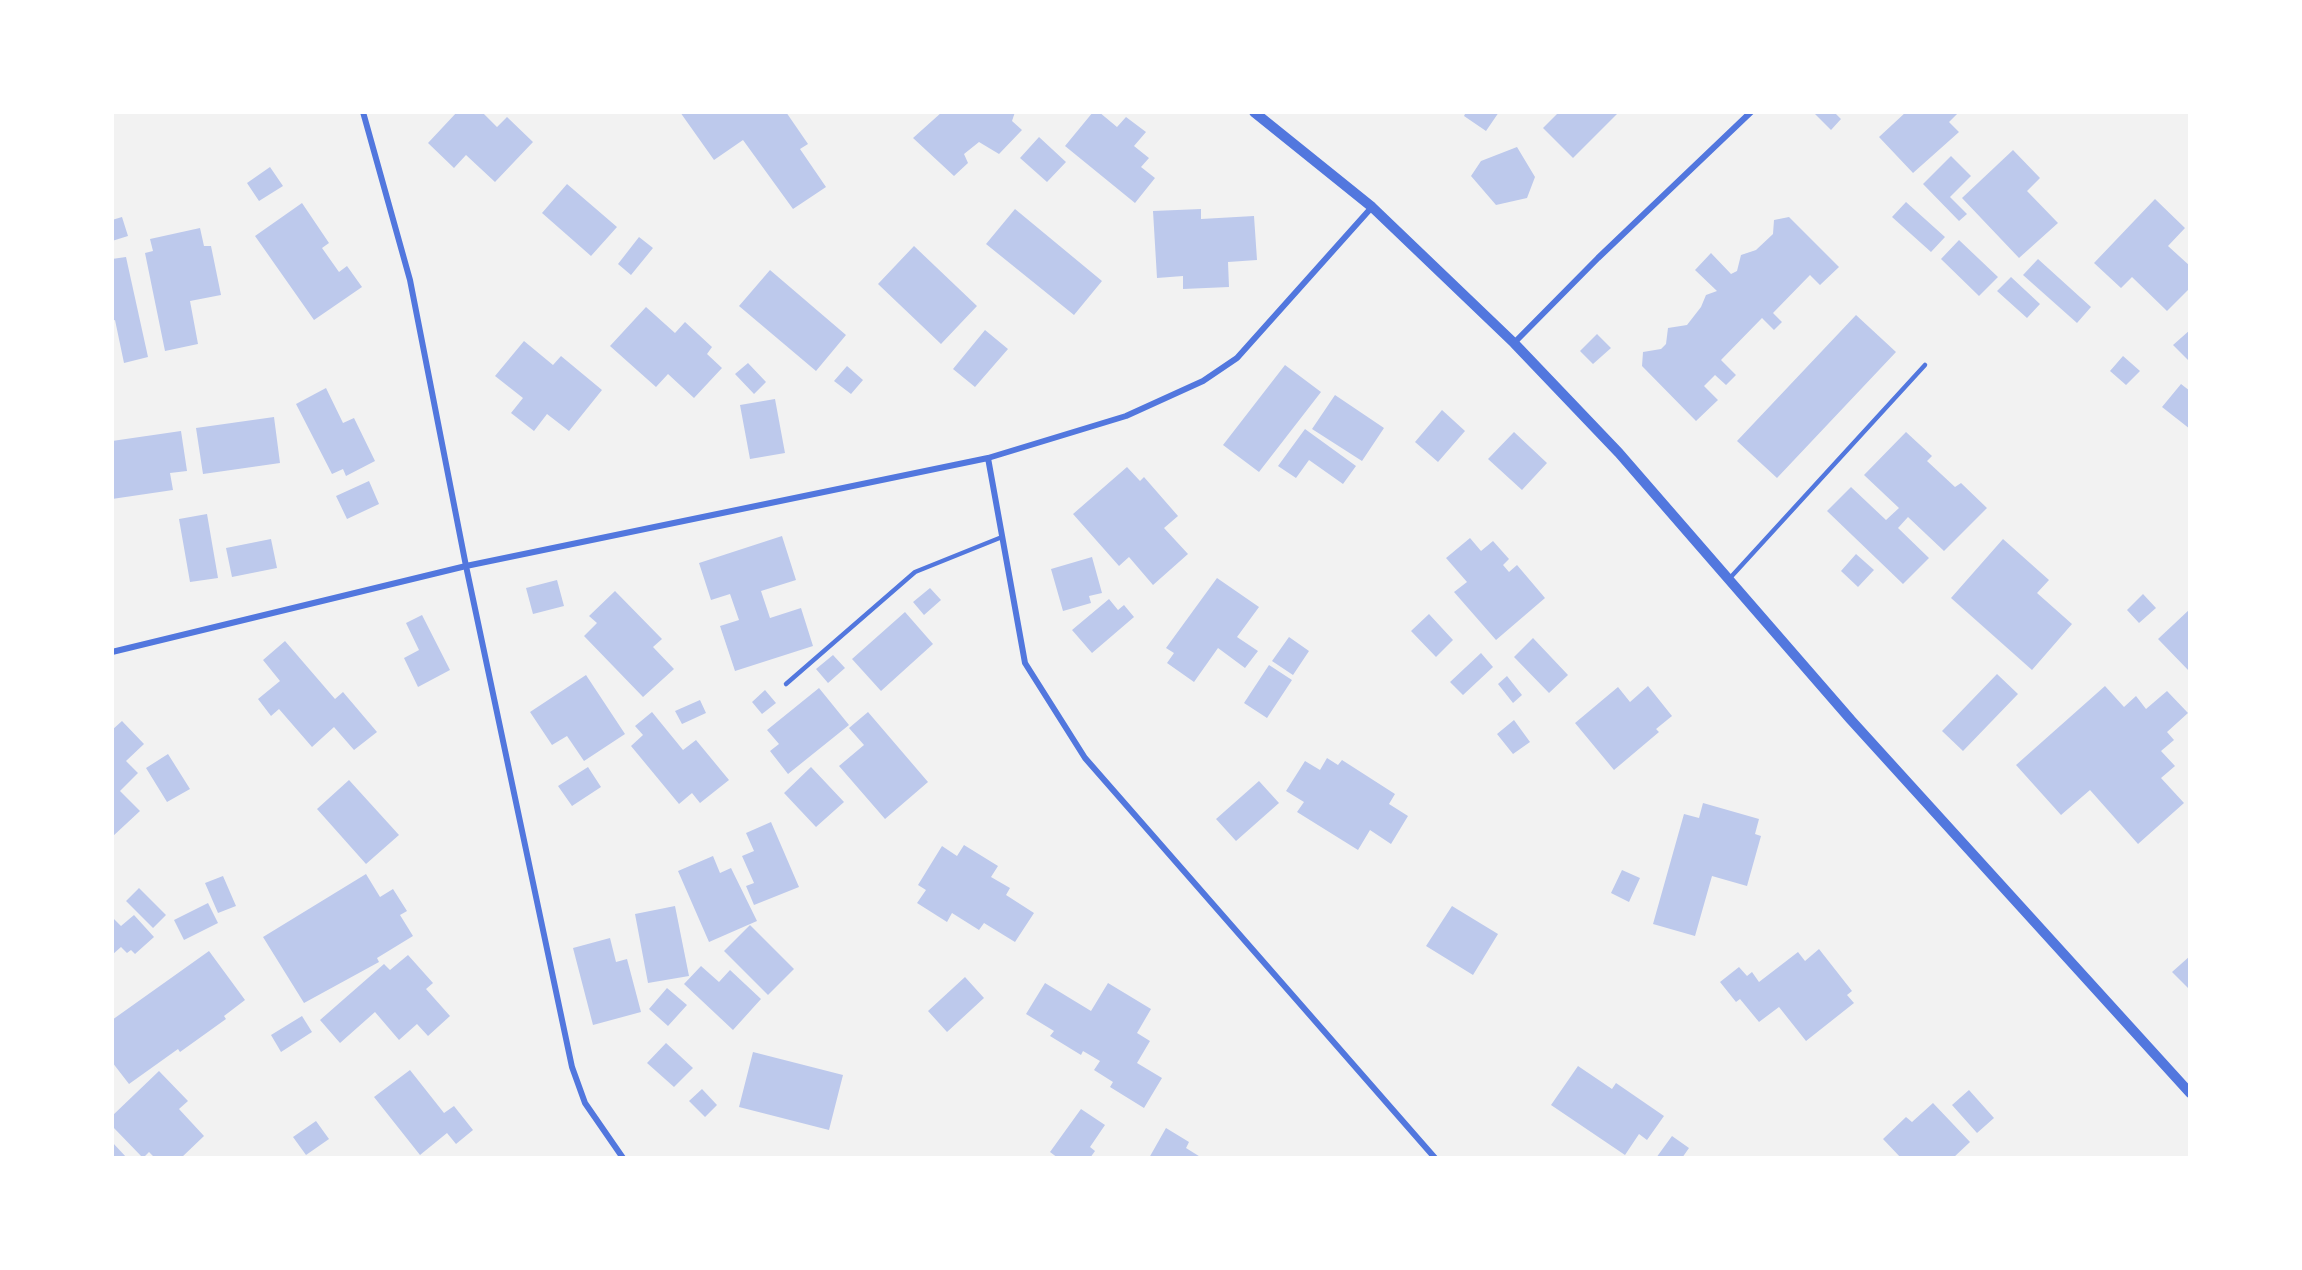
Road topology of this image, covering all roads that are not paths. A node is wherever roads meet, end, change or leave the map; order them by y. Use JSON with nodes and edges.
{"nodes":[{"id":1,"x":363,"y":112,"type":"edge"},
{"id":2,"x":1254,"y":112,"type":"edge"},
{"id":3,"x":1751,"y":112,"type":"edge"},
{"id":4,"x":1372,"y":207,"type":"junction"},
{"id":5,"x":1514,"y":343,"type":"junction"},
{"id":6,"x":1925,"y":365,"type":"dead end"},
{"id":7,"x":987,"y":458,"type":"junction"},
{"id":8,"x":1002,"y":537,"type":"junction"},
{"id":9,"x":466,"y":566,"type":"junction"},
{"id":10,"x":1730,"y":578,"type":"junction"},
{"id":11,"x":112,"y":652,"type":"edge"},
{"id":12,"x":786,"y":684,"type":"dead end"},
{"id":13,"x":2190,"y":1093,"type":"edge"},
{"id":14,"x":623,"y":1158,"type":"edge"},
{"id":15,"x":1435,"y":1158,"type":"edge"}],
"edges":[{"from":1,"to":9,"type":"street"},
{"from":2,"to":4,"type":"street"},
{"from":3,"to":5,"type":"street"},
{"from":4,"to":5,"type":"street"},
{"from":4,"to":7,"type":"street"},
{"from":5,"to":10,"type":"street"},
{"from":6,"to":10,"type":"lane"},
{"from":7,"to":8,"type":"street"},
{"from":7,"to":9,"type":"street"},
{"from":8,"to":12,"type":"lane"},
{"from":8,"to":15,"type":"street"},
{"from":9,"to":11,"type":"street"},
{"from":9,"to":14,"type":"street"},
{"from":10,"to":13,"type":"street"}]}
